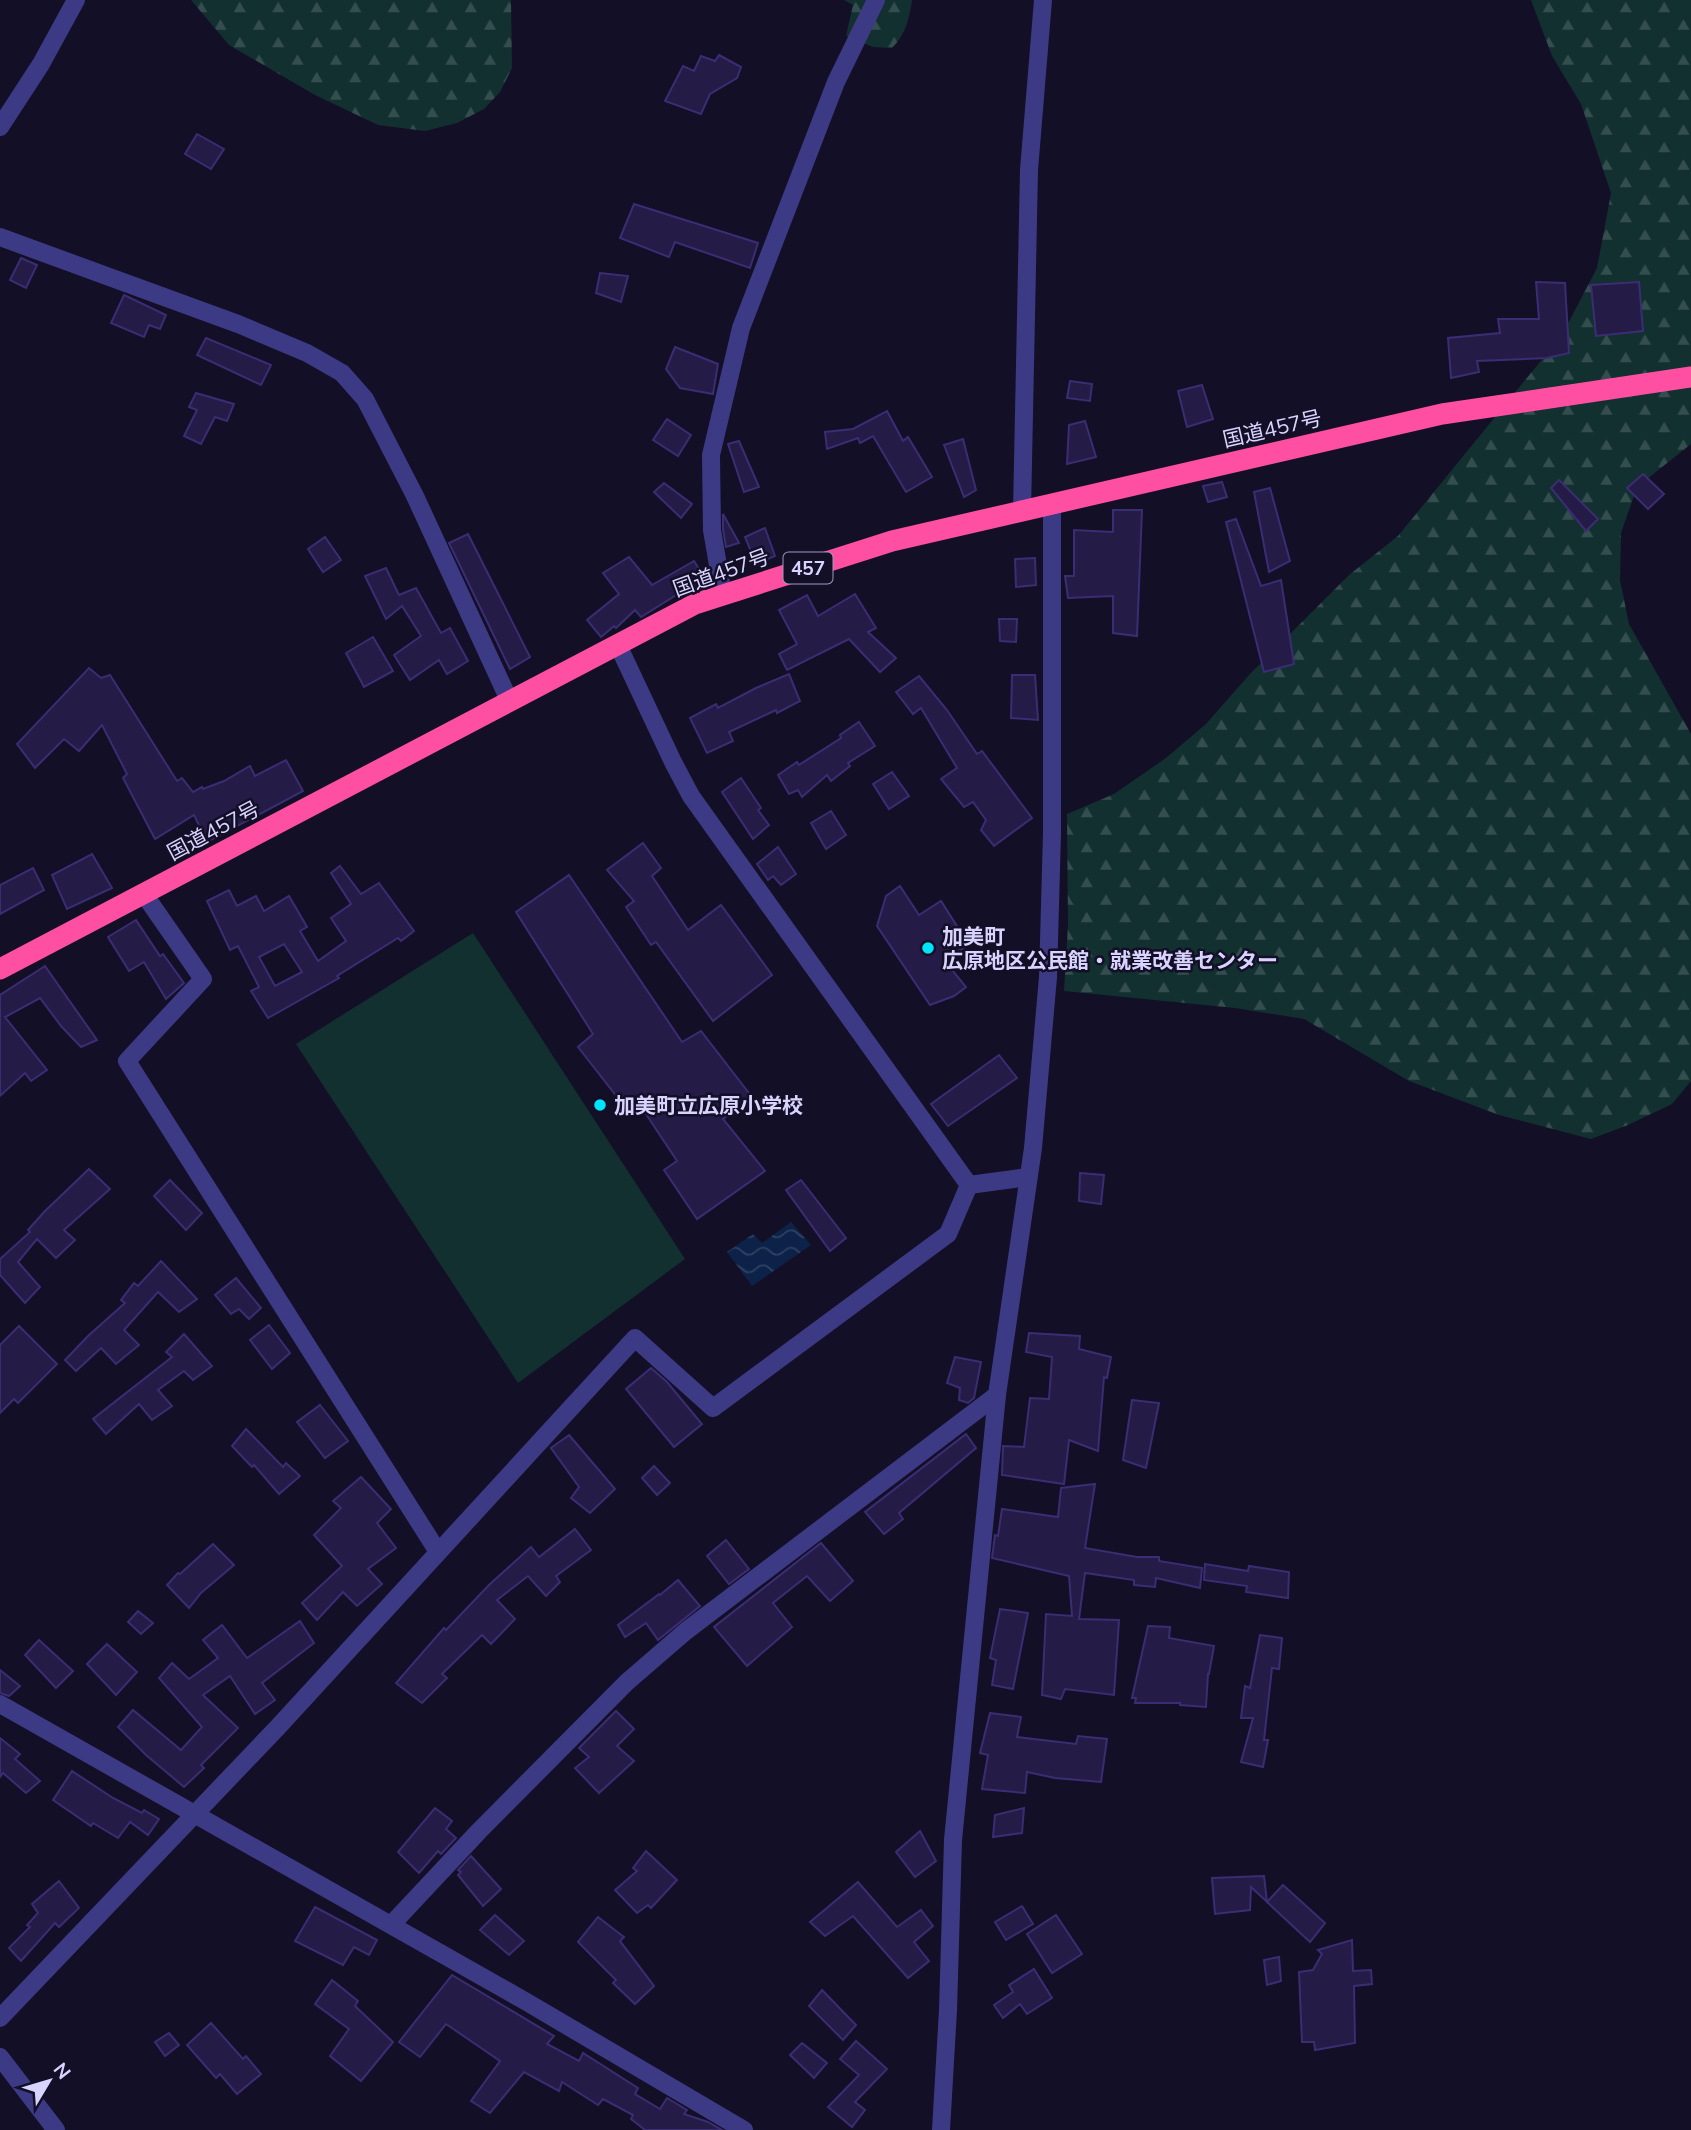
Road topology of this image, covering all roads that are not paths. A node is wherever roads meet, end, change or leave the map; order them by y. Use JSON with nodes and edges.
{"nodes":[{"id":1,"x":76,"y":0,"type":"edge"},
{"id":2,"x":876,"y":0,"type":"edge"},
{"id":3,"x":1043,"y":0,"type":"edge"},
{"id":4,"x":0,"y":127,"type":"edge"},
{"id":5,"x":0,"y":237,"type":"edge"},
{"id":6,"x":1691,"y":377,"type":"edge"},
{"id":7,"x":1052,"y":504,"type":"junction"},
{"id":8,"x":1022,"y":511,"type":"junction"},
{"id":9,"x":723,"y":594,"type":"junction"},
{"id":10,"x":618,"y":645,"type":"junction"},
{"id":11,"x":509,"y":700,"type":"junction"},
{"id":12,"x":144,"y":894,"type":"junction"},
{"id":13,"x":0,"y":969,"type":"edge"},
{"id":14,"x":1028,"y":1177,"type":"junction"},
{"id":15,"x":969,"y":1185,"type":"junction"},
{"id":16,"x":997,"y":1395,"type":"junction"},
{"id":17,"x":438,"y":1552,"type":"junction"},
{"id":18,"x":0,"y":1704,"type":"edge"},
{"id":19,"x":193,"y":1814,"type":"junction"},
{"id":20,"x":391,"y":1925,"type":"junction"},
{"id":21,"x":0,"y":2018,"type":"edge"},
{"id":22,"x":0,"y":2057,"type":"edge"},
{"id":23,"x":56,"y":2130,"type":"edge"},
{"id":24,"x":744,"y":2130,"type":"edge"},
{"id":25,"x":941,"y":2130,"type":"edge"}],
"edges":[{"from":1,"to":4,"type":"street"},
{"from":2,"to":9,"type":"street"},
{"from":3,"to":8,"type":"street"},
{"from":5,"to":11,"type":"street"},
{"from":6,"to":7,"type":"highway","name":"国道457号","number":"457"},
{"from":7,"to":8,"type":"highway","name":"国道457号","number":"457"},
{"from":7,"to":14,"type":"street"},
{"from":8,"to":9,"type":"highway","name":"国道457号","number":"457"},
{"from":9,"to":10,"type":"highway","name":"国道457号","number":"457"},
{"from":10,"to":11,"type":"highway","name":"国道457号","number":"457"},
{"from":10,"to":15,"type":"street"},
{"from":11,"to":12,"type":"highway","name":"国道457号","number":"457"},
{"from":12,"to":13,"type":"highway","name":"国道457号","number":"457"},
{"from":12,"to":17,"type":"street"},
{"from":14,"to":15,"type":"street"},
{"from":14,"to":16,"type":"street"},
{"from":15,"to":17,"type":"street"},
{"from":16,"to":20,"type":"street"},
{"from":16,"to":25,"type":"street"},
{"from":17,"to":19,"type":"street"},
{"from":18,"to":19,"type":"street"},
{"from":19,"to":20,"type":"street"},
{"from":19,"to":21,"type":"street"},
{"from":20,"to":24,"type":"street"},
{"from":22,"to":23,"type":"street"}]}
